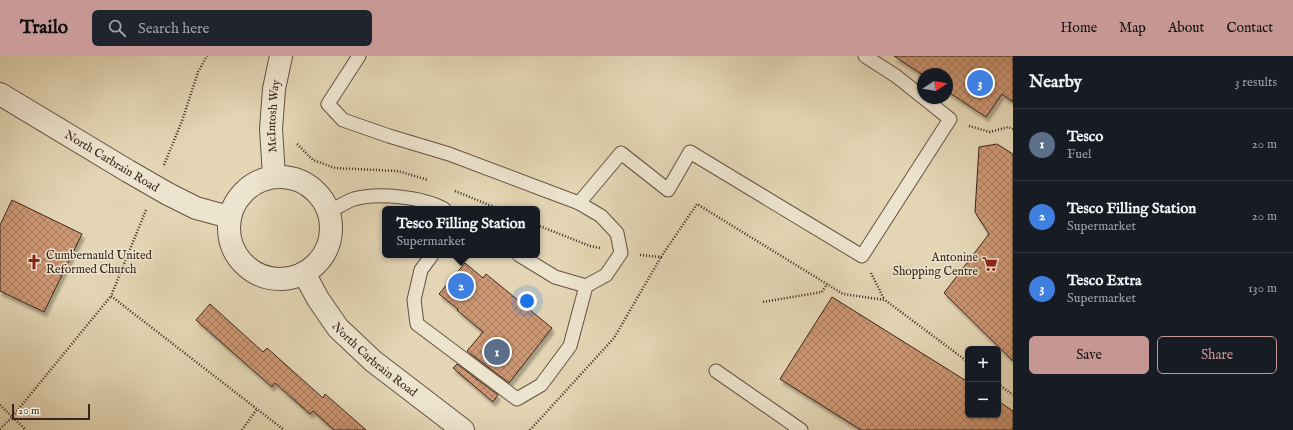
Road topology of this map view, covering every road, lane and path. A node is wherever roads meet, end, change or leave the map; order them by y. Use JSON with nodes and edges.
{"nodes":[{"id":1,"x":206,"y":56,"type":"edge"},
{"id":2,"x":281,"y":56,"type":"edge"},
{"id":3,"x":359,"y":56,"type":"edge"},
{"id":4,"x":865,"y":56,"type":"edge"},
{"id":5,"x":0,"y":94,"type":"edge"},
{"id":6,"x":950,"y":119,"type":"junction"},
{"id":7,"x":1013,"y":129,"type":"edge"},
{"id":8,"x":295,"y":138,"type":"dead end"},
{"id":9,"x":161,"y":172,"type":"dead end"},
{"id":10,"x":274,"y":176,"type":"junction"},
{"id":11,"x":433,"y":182,"type":"dead end"},
{"id":12,"x":455,"y":191,"type":"dead end"},
{"id":13,"x":579,"y":203,"type":"junction"},
{"id":14,"x":439,"y":206,"type":"edge"},
{"id":15,"x":492,"y":206,"type":"edge"},
{"id":16,"x":146,"y":208,"type":"dead end"},
{"id":17,"x":329,"y":212,"type":"junction"},
{"id":18,"x":229,"y":217,"type":"junction"},
{"id":19,"x":540,"y":226,"type":"edge"},
{"id":20,"x":621,"y":253,"type":"junction"},
{"id":21,"x":862,"y":256,"type":"junction"},
{"id":22,"x":661,"y":257,"type":"junction"},
{"id":23,"x":430,"y":258,"type":"edge"},
{"id":24,"x":524,"y":258,"type":"edge"},
{"id":25,"x":304,"y":273,"type":"junction"},
{"id":26,"x":827,"y":284,"type":"junction"},
{"id":27,"x":586,"y":286,"type":"junction"},
{"id":28,"x":111,"y":296,"type":"junction"},
{"id":29,"x":885,"y":300,"type":"junction"},
{"id":30,"x":763,"y":302,"type":"dead end"},
{"id":31,"x":965,"y":360,"type":"edge"},
{"id":32,"x":716,"y":371,"type":"dead end"},
{"id":33,"x":1001,"y":386,"type":"edge"},
{"id":34,"x":1013,"y":395,"type":"edge"},
{"id":35,"x":0,"y":405,"type":"edge"},
{"id":36,"x":257,"y":409,"type":"junction"},
{"id":37,"x":12,"y":417,"type":"junction"},
{"id":38,"x":0,"y":429,"type":"edge"},
{"id":39,"x":26,"y":430,"type":"edge"},
{"id":40,"x":242,"y":430,"type":"edge"},
{"id":41,"x":284,"y":430,"type":"edge"},
{"id":42,"x":463,"y":430,"type":"edge"},
{"id":43,"x":530,"y":430,"type":"edge"},
{"id":44,"x":801,"y":430,"type":"edge"}],
"edges":[{"from":1,"to":9,"type":"path"},
{"from":2,"to":10,"type":"street","name":"McIntosh Way"},
{"from":3,"to":13,"type":"lane"},
{"from":4,"to":6,"type":"lane"},
{"from":5,"to":18,"type":"street","name":"North Carbrain Road","bridge":true},
{"from":6,"to":7,"type":"path"},
{"from":6,"to":21,"type":"lane"},
{"from":8,"to":11,"type":"path"},
{"from":10,"to":17,"type":"street"},
{"from":10,"to":18,"type":"street"},
{"from":12,"to":15,"type":"path"},
{"from":13,"to":20,"type":"lane"},
{"from":13,"to":21,"type":"lane"},
{"from":14,"to":17,"type":"lane"},
{"from":16,"to":28,"type":"path"},
{"from":17,"to":25,"type":"street"},
{"from":18,"to":25,"type":"street"},
{"from":19,"to":20,"type":"path"},
{"from":20,"to":22,"type":"path"},
{"from":20,"to":27,"type":"lane"},
{"from":21,"to":29,"type":"path"},
{"from":22,"to":26,"type":"path"},
{"from":22,"to":43,"type":"path"},
{"from":23,"to":27,"type":"lane"},
{"from":24,"to":27,"type":"lane"},
{"from":25,"to":42,"type":"street","name":"North Carbrain Road"},
{"from":26,"to":29,"type":"path"},
{"from":26,"to":30,"type":"path"},
{"from":28,"to":36,"type":"path"},
{"from":28,"to":37,"type":"path"},
{"from":29,"to":31,"type":"path"},
{"from":32,"to":44,"type":"lane"},
{"from":33,"to":34,"type":"path"},
{"from":35,"to":37,"type":"path"},
{"from":36,"to":40,"type":"path"},
{"from":36,"to":41,"type":"path"},
{"from":37,"to":38,"type":"path"},
{"from":37,"to":39,"type":"path"}]}
